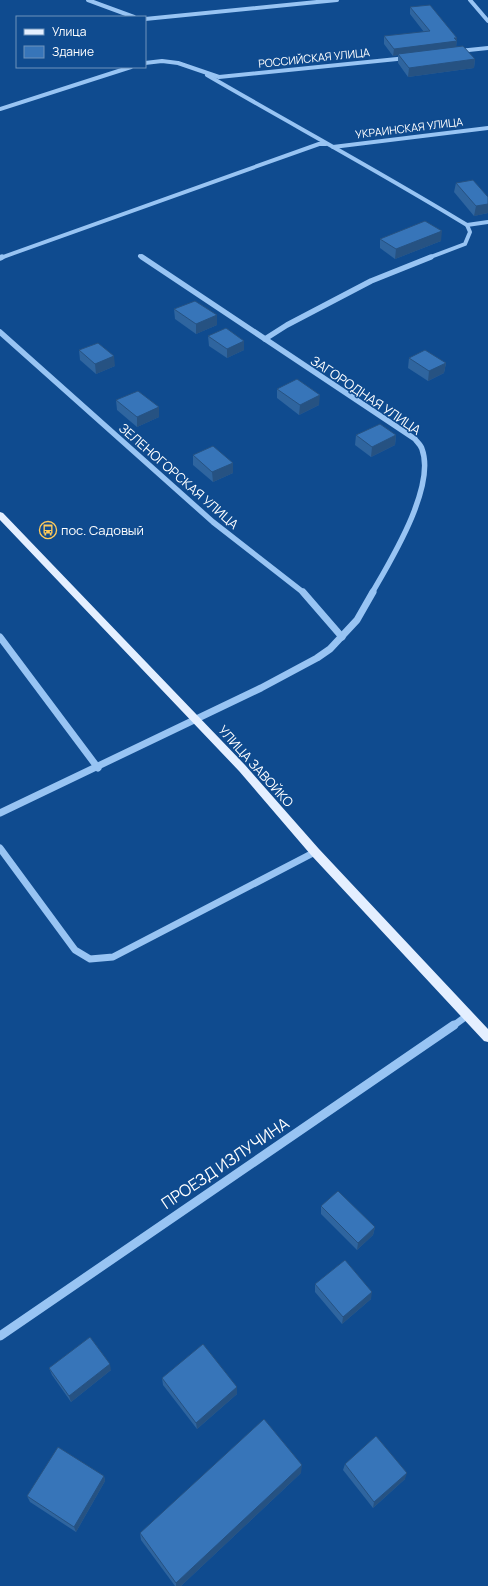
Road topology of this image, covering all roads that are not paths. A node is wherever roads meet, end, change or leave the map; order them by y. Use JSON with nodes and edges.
{"nodes":[{"id":1,"x":88,"y":0,"type":"edge"},
{"id":2,"x":337,"y":0,"type":"edge"},
{"id":3,"x":470,"y":0,"type":"edge"},
{"id":4,"x":131,"y":16,"type":"edge"},
{"id":5,"x":146,"y":19,"type":"edge"},
{"id":6,"x":488,"y":21,"type":"edge"},
{"id":7,"x":488,"y":48,"type":"edge"},
{"id":8,"x":456,"y":52,"type":"edge"},
{"id":9,"x":409,"y":58,"type":"edge"},
{"id":10,"x":146,"y":63,"type":"edge"},
{"id":11,"x":112,"y":68,"type":"edge"},
{"id":12,"x":127,"y":68,"type":"edge"},
{"id":13,"x":106,"y":74,"type":"junction"},
{"id":14,"x":207,"y":75,"type":"junction"},
{"id":15,"x":0,"y":108,"type":"edge"},
{"id":16,"x":488,"y":128,"type":"edge"},
{"id":17,"x":331,"y":146,"type":"junction"},
{"id":18,"x":488,"y":222,"type":"edge"},
{"id":19,"x":466,"y":225,"type":"junction"},
{"id":20,"x":140,"y":256,"type":"dead end"},
{"id":21,"x":0,"y":258,"type":"edge"},
{"id":22,"x":0,"y":332,"type":"edge"},
{"id":23,"x":265,"y":339,"type":"junction"},
{"id":24,"x":0,"y":515,"type":"edge"},
{"id":25,"x":0,"y":637,"type":"edge"},
{"id":26,"x":342,"y":637,"type":"junction"},
{"id":27,"x":196,"y":720,"type":"junction"},
{"id":28,"x":98,"y":768,"type":"junction"},
{"id":29,"x":0,"y":813,"type":"edge"},
{"id":30,"x":0,"y":848,"type":"edge"},
{"id":31,"x":315,"y":852,"type":"junction"},
{"id":32,"x":468,"y":1015,"type":"junction"},
{"id":33,"x":488,"y":1037,"type":"edge"},
{"id":34,"x":0,"y":1336,"type":"edge"}],
"edges":[{"from":1,"to":4,"type":"street"},
{"from":2,"to":5,"type":"street"},
{"from":3,"to":6,"type":"street"},
{"from":7,"to":8,"type":"street"},
{"from":9,"to":14,"type":"street","name":"РОССИЙСКАЯ УЛИЦА"},
{"from":10,"to":14,"type":"street","name":"РОССИЙСКАЯ УЛИЦА"},
{"from":11,"to":13,"type":"street"},
{"from":12,"to":13,"type":"street"},
{"from":13,"to":15,"type":"street"},
{"from":14,"to":17,"type":"street"},
{"from":16,"to":17,"type":"street","name":"УКРАИНСКАЯ УЛИЦА"},
{"from":17,"to":19,"type":"street"},
{"from":17,"to":21,"type":"street","name":"УКРАИНСКАЯ УЛИЦА"},
{"from":18,"to":19,"type":"street"},
{"from":19,"to":23,"type":"street"},
{"from":20,"to":23,"type":"street","name":"ЗАГОРОДНАЯ УЛИЦА"},
{"from":22,"to":26,"type":"street","name":"ЗЕЛЕНОГОРСКАЯ УЛИЦА"},
{"from":23,"to":26,"type":"street","name":"ЗАГОРОДНАЯ УЛИЦА"},
{"from":24,"to":27,"type":"main road","name":"УЛИЦА ЗАВОЙКО"},
{"from":25,"to":28,"type":"street"},
{"from":26,"to":27,"type":"street","name":"ЗАГОРОДНАЯ УЛИЦА"},
{"from":27,"to":28,"type":"street","name":"ЗАГОРОДНАЯ УЛИЦА"},
{"from":27,"to":31,"type":"main road","name":"УЛИЦА ЗАВОЙКО"},
{"from":28,"to":29,"type":"street","name":"ЗАГОРОДНАЯ УЛИЦА"},
{"from":30,"to":31,"type":"street"},
{"from":31,"to":32,"type":"main road","name":"УЛИЦА ЗАВОЙКО"},
{"from":32,"to":33,"type":"main road","name":"УЛИЦА ЗАВОЙКО"},
{"from":32,"to":34,"type":"street","name":"ПРОЕЗД ИЗЛУЧИНА"}]}
